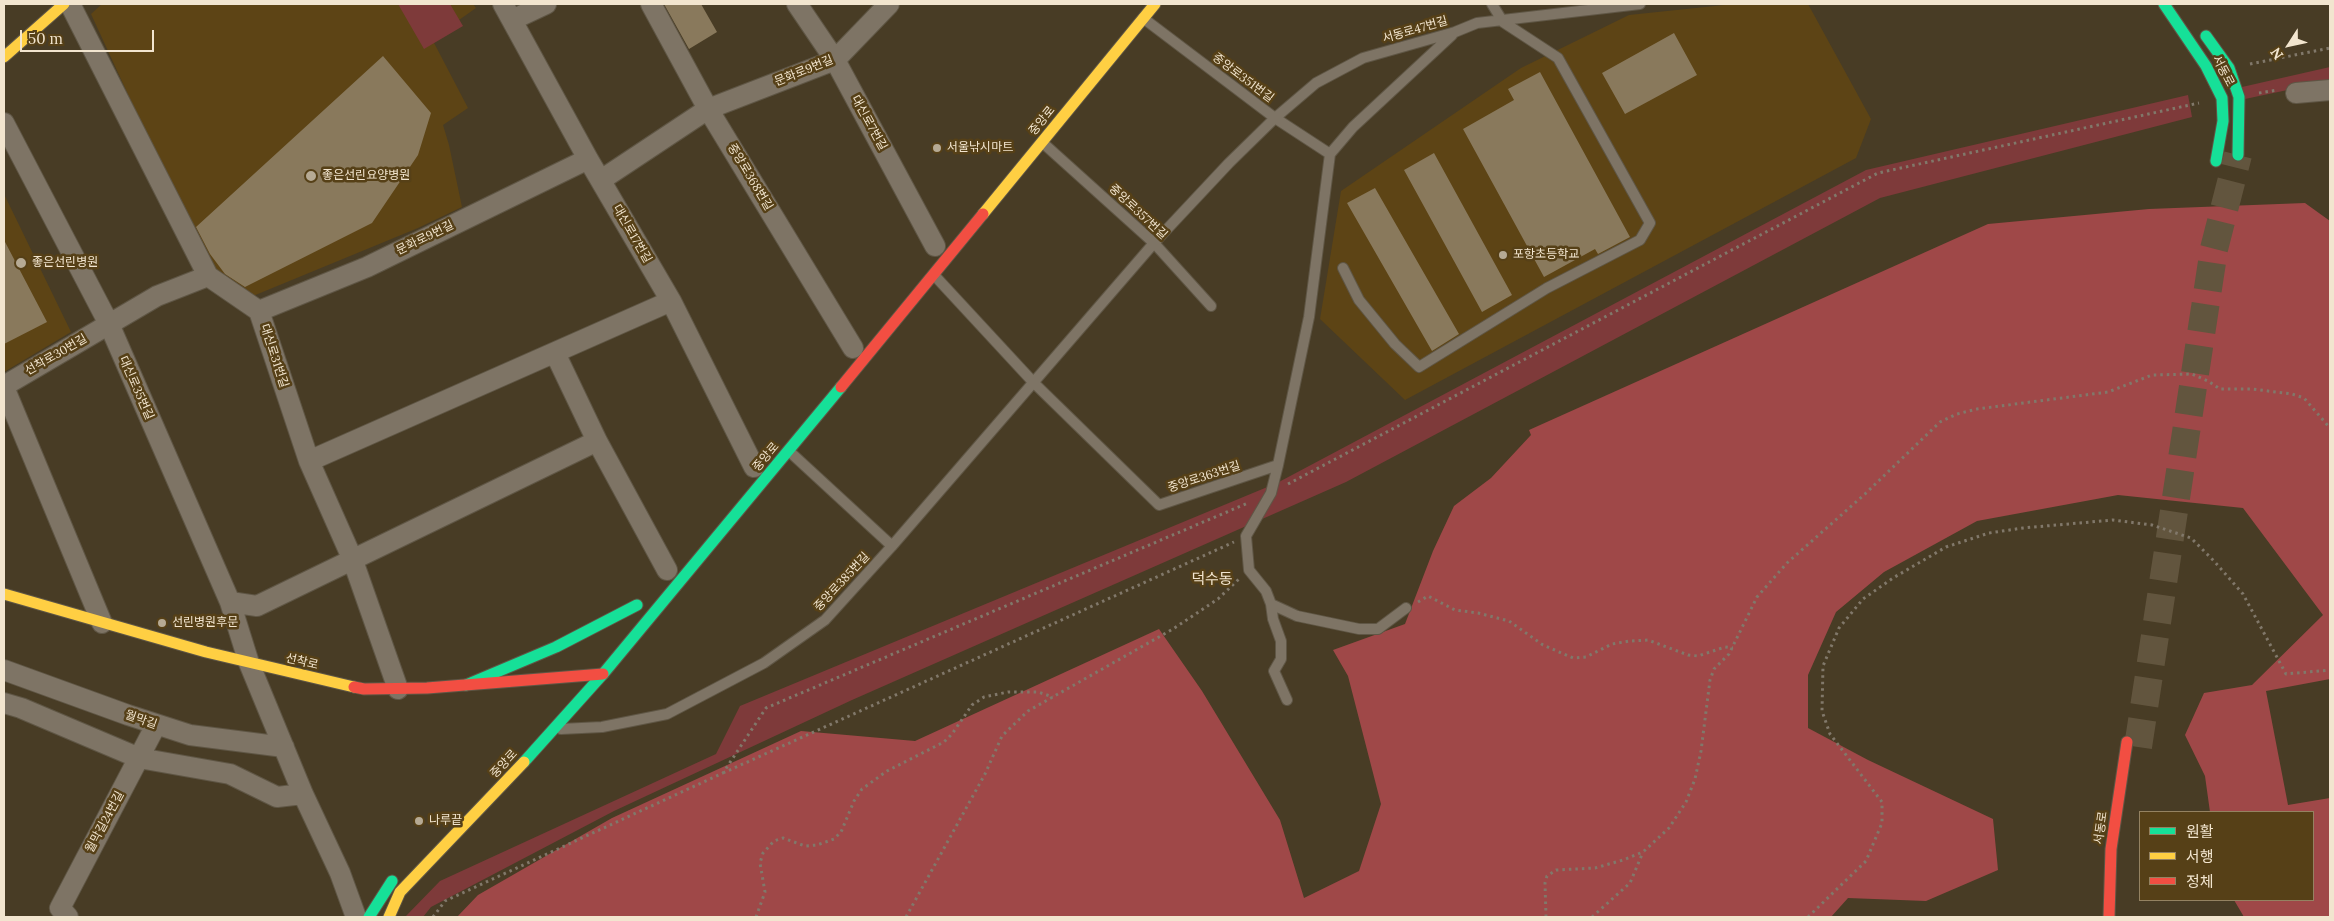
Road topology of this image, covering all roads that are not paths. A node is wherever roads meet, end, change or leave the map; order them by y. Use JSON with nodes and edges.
{"nodes":[{"id":1,"x":64,"y":4,"type":"edge"},
{"id":2,"x":70,"y":4,"type":"edge"},
{"id":3,"x":546,"y":4,"type":"edge"},
{"id":4,"x":651,"y":4,"type":"edge"},
{"id":5,"x":797,"y":4,"type":"edge"},
{"id":6,"x":889,"y":4,"type":"edge"},
{"id":7,"x":1155,"y":4,"type":"edge"},
{"id":8,"x":1492,"y":4,"type":"edge"},
{"id":9,"x":1640,"y":4,"type":"edge"},
{"id":10,"x":2164,"y":4,"type":"edge"},
{"id":11,"x":508,"y":12,"type":"edge"},
{"id":12,"x":1143,"y":18,"type":"junction"},
{"id":13,"x":1503,"y":22,"type":"junction"},
{"id":14,"x":2201,"y":28,"type":"dead end"},
{"id":15,"x":1455,"y":32,"type":"junction"},
{"id":16,"x":4,"y":56,"type":"edge"},
{"id":17,"x":835,"y":60,"type":"junction"},
{"id":18,"x":2330,"y":90,"type":"edge"},
{"id":19,"x":2296,"y":93,"type":"dead end"},
{"id":20,"x":708,"y":109,"type":"junction"},
{"id":21,"x":1275,"y":118,"type":"junction"},
{"id":22,"x":4,"y":122,"type":"edge"},
{"id":23,"x":1042,"y":142,"type":"junction"},
{"id":24,"x":1330,"y":154,"type":"junction"},
{"id":25,"x":2238,"y":155,"type":"tunnel mouth"},
{"id":26,"x":588,"y":159,"type":"junction"},
{"id":27,"x":2216,"y":161,"type":"dead end"},
{"id":28,"x":601,"y":180,"type":"junction"},
{"id":29,"x":1154,"y":243,"type":"junction"},
{"id":30,"x":935,"y":246,"type":"dead end"},
{"id":31,"x":1343,"y":268,"type":"dead end"},
{"id":32,"x":933,"y":273,"type":"junction"},
{"id":33,"x":208,"y":276,"type":"junction"},
{"id":34,"x":671,"y":301,"type":"junction"},
{"id":35,"x":1211,"y":306,"type":"dead end"},
{"id":36,"x":260,"y":311,"type":"junction"},
{"id":37,"x":108,"y":324,"type":"junction"},
{"id":38,"x":853,"y":348,"type":"dead end"},
{"id":39,"x":555,"y":353,"type":"junction"},
{"id":40,"x":1034,"y":383,"type":"junction"},
{"id":41,"x":4,"y":386,"type":"edge"},
{"id":42,"x":597,"y":441,"type":"junction"},
{"id":43,"x":789,"y":451,"type":"junction"},
{"id":44,"x":309,"y":461,"type":"junction"},
{"id":45,"x":1278,"y":465,"type":"junction"},
{"id":46,"x":754,"y":468,"type":"dead end"},
{"id":47,"x":892,"y":546,"type":"junction"},
{"id":48,"x":352,"y":558,"type":"junction"},
{"id":49,"x":667,"y":570,"type":"dead end"},
{"id":50,"x":4,"y":594,"type":"edge"},
{"id":51,"x":230,"y":602,"type":"junction"},
{"id":52,"x":1271,"y":604,"type":"junction"},
{"id":53,"x":1406,"y":608,"type":"road end"},
{"id":54,"x":102,"y":623,"type":"junction"},
{"id":55,"x":620,"y":626,"type":"dead end"},
{"id":56,"x":590,"y":662,"type":"dead end"},
{"id":57,"x":249,"y":663,"type":"junction"},
{"id":58,"x":4,"y":670,"type":"edge"},
{"id":59,"x":603,"y":674,"type":"junction"},
{"id":60,"x":578,"y":676,"type":"junction"},
{"id":61,"x":466,"y":685,"type":"junction"},
{"id":62,"x":398,"y":689,"type":"junction"},
{"id":63,"x":565,"y":690,"type":"dead end"},
{"id":64,"x":1287,"y":700,"type":"dead end"},
{"id":65,"x":4,"y":703,"type":"edge"},
{"id":66,"x":156,"y":725,"type":"junction"},
{"id":67,"x":555,"y":729,"type":"junction"},
{"id":68,"x":284,"y":747,"type":"junction"},
{"id":69,"x":139,"y":758,"type":"junction"},
{"id":70,"x":304,"y":794,"type":"junction"},
{"id":71,"x":402,"y":871,"type":"dead end"},
{"id":72,"x":68,"y":917,"type":"edge"},
{"id":73,"x":356,"y":917,"type":"edge"},
{"id":74,"x":369,"y":917,"type":"edge"},
{"id":75,"x":389,"y":917,"type":"edge"},
{"id":76,"x":2109,"y":917,"type":"edge"},
{"id":77,"x":2114,"y":917,"type":"edge"}],
"edges":[{"from":1,"to":16,"type":"main road"},
{"from":2,"to":33,"type":"street","name":"대신로31번길"},
{"from":3,"to":11,"type":"street"},
{"from":4,"to":20,"type":"street","name":"중앙로368번길"},
{"from":5,"to":17,"type":"street","name":"대신로7번길"},
{"from":6,"to":17,"type":"street","name":"문화로9번길"},
{"from":7,"to":12,"type":"main road","name":"중앙로"},
{"from":8,"to":13,"type":"lane"},
{"from":9,"to":13,"type":"lane","name":"서동로47번길"},
{"from":10,"to":27,"type":"main road","name":"서동로"},
{"from":11,"to":26,"type":"street","name":"대신로17번길"},
{"from":12,"to":21,"type":"lane","name":"중앙로351번길"},
{"from":12,"to":23,"type":"main road","name":"중앙로"},
{"from":13,"to":15,"type":"lane","name":"서동로47번길"},
{"from":13,"to":31,"type":"lane"},
{"from":14,"to":25,"type":"main road","name":"서동로"},
{"from":15,"to":21,"type":"lane","name":"서동로47번길"},
{"from":15,"to":24,"type":"lane"},
{"from":17,"to":20,"type":"street","name":"문화로9번길"},
{"from":17,"to":30,"type":"street","name":"대신로7번길"},
{"from":18,"to":19,"type":"street"},
{"from":20,"to":28,"type":"street","name":"문화로9번길"},
{"from":20,"to":38,"type":"street","name":"중앙로368번길"},
{"from":21,"to":24,"type":"lane","name":"중앙로351번길"},
{"from":21,"to":29,"type":"lane","name":"서동로47번길"},
{"from":22,"to":37,"type":"street","name":"대신로35번길"},
{"from":23,"to":29,"type":"lane","name":"중앙로357번길"},
{"from":23,"to":32,"type":"main road","name":"중앙로"},
{"from":24,"to":45,"type":"lane"},
{"from":26,"to":28,"type":"street","name":"대신로17번길"},
{"from":26,"to":36,"type":"street","name":"문화로9번길"},
{"from":28,"to":34,"type":"street","name":"대신로17번길"},
{"from":29,"to":35,"type":"lane","name":"중앙로357번길"},
{"from":29,"to":40,"type":"lane","name":"중앙로385번길"},
{"from":32,"to":40,"type":"lane","name":"중앙로363번길"},
{"from":32,"to":43,"type":"main road","name":"중앙로"},
{"from":33,"to":36,"type":"street","name":"대신로31번길"},
{"from":33,"to":37,"type":"street","name":"선착로30번길"},
{"from":34,"to":39,"type":"street"},
{"from":34,"to":46,"type":"street","name":"대신로17번길"},
{"from":36,"to":44,"type":"street","name":"대신로31번길"},
{"from":37,"to":41,"type":"street","name":"선착로30번길"},
{"from":37,"to":51,"type":"street","name":"대신로35번길"},
{"from":39,"to":42,"type":"street"},
{"from":39,"to":44,"type":"street"},
{"from":40,"to":45,"type":"lane","name":"중앙로363번길"},
{"from":40,"to":47,"type":"lane","name":"중앙로385번길"},
{"from":41,"to":54,"type":"street"},
{"from":42,"to":48,"type":"street"},
{"from":42,"to":49,"type":"street"},
{"from":43,"to":47,"type":"lane"},
{"from":43,"to":59,"type":"main road","name":"중앙로"},
{"from":44,"to":48,"type":"street","name":"대신로31번길"},
{"from":45,"to":52,"type":"lane"},
{"from":47,"to":67,"type":"lane","name":"중앙로385번길"},
{"from":48,"to":51,"type":"street"},
{"from":48,"to":62,"type":"street","name":"대신로31번길"},
{"from":50,"to":54,"type":"main road","name":"선착로"},
{"from":51,"to":57,"type":"street","name":"대신로35번길"},
{"from":52,"to":53,"type":"lane"},
{"from":52,"to":64,"type":"lane"},
{"from":54,"to":57,"type":"main road","name":"선착로"},
{"from":55,"to":61,"type":"main road"},
{"from":56,"to":60,"type":"main road"},
{"from":57,"to":62,"type":"main road","name":"선착로"},
{"from":57,"to":68,"type":"street","name":"대신로35번길"},
{"from":58,"to":66,"type":"street","name":"월막길"},
{"from":59,"to":60,"type":"main road","name":"선착로"},
{"from":59,"to":67,"type":"main road","name":"중앙로"},
{"from":60,"to":61,"type":"main road","name":"선착로"},
{"from":60,"to":63,"type":"main road"},
{"from":61,"to":62,"type":"main road","name":"선착로"},
{"from":65,"to":69,"type":"street"},
{"from":66,"to":68,"type":"street","name":"월막길"},
{"from":66,"to":69,"type":"street","name":"월막길24번길"},
{"from":67,"to":75,"type":"main road","name":"중앙로"},
{"from":68,"to":70,"type":"street","name":"대신로35번길"},
{"from":69,"to":70,"type":"street"},
{"from":69,"to":72,"type":"street","name":"월막길24번길"},
{"from":70,"to":73,"type":"street","name":"대신로35번길"},
{"from":71,"to":74,"type":"main road"},
{"from":76,"to":77,"type":"main road","name":"서동로"}]}
